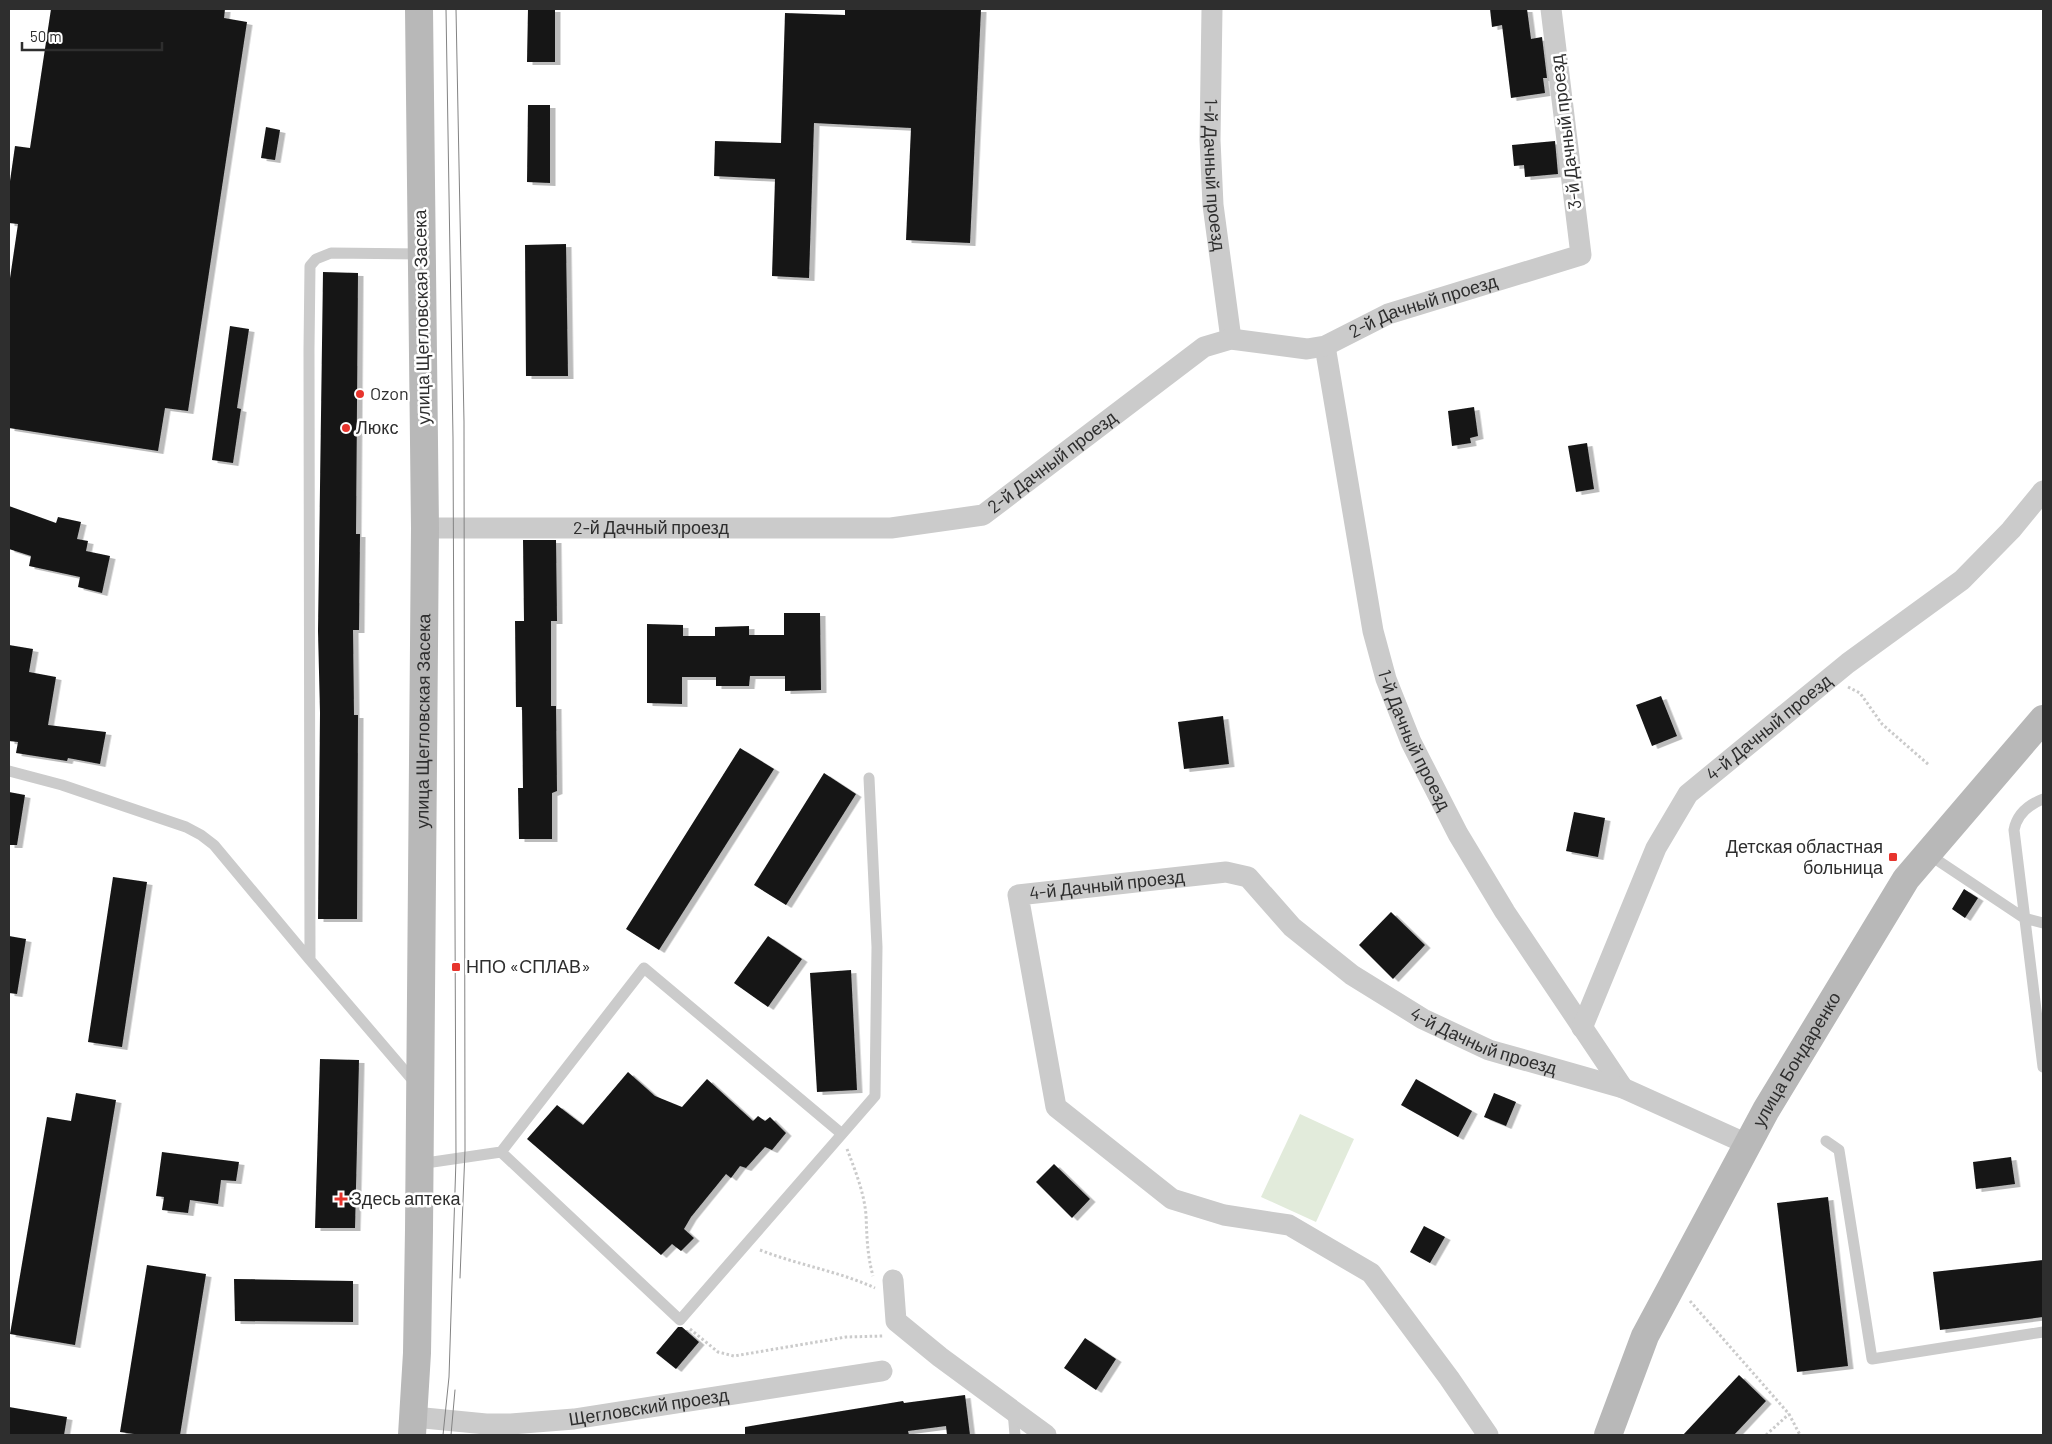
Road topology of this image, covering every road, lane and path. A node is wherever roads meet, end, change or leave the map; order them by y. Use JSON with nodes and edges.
{"nodes":[{"id":1,"x":419,"y":9,"type":"edge"},
{"id":2,"x":1212,"y":9,"type":"edge"},
{"id":3,"x":1551,"y":9,"type":"edge"},
{"id":4,"x":422,"y":254,"type":"junction"},
{"id":5,"x":1581,"y":255,"type":"joint"},
{"id":6,"x":1231,"y":339,"type":"junction"},
{"id":7,"x":1325,"y":346,"type":"junction"},
{"id":8,"x":2043,"y":491,"type":"edge"},
{"id":9,"x":425,"y":528,"type":"junction"},
{"id":10,"x":1830,"y":678,"type":"junction"},
{"id":11,"x":2043,"y":719,"type":"edge"},
{"id":12,"x":1929,"y":765,"type":"dead end"},
{"id":13,"x":9,"y":771,"type":"edge"},
{"id":14,"x":869,"y":778,"type":"dead end"},
{"id":15,"x":2043,"y":800,"type":"edge"},
{"id":16,"x":1927,"y":854,"type":"junction"},
{"id":17,"x":2024,"y":918,"type":"junction"},
{"id":18,"x":2043,"y":923,"type":"edge"},
{"id":19,"x":310,"y":960,"type":"junction"},
{"id":20,"x":2039,"y":1002,"type":"edge"},
{"id":21,"x":1582,"y":1028,"type":"junction"},
{"id":22,"x":2043,"y":1067,"type":"edge"},
{"id":23,"x":1623,"y":1088,"type":"junction"},
{"id":24,"x":420,"y":1089,"type":"junction"},
{"id":25,"x":842,"y":1134,"type":"junction"},
{"id":26,"x":1826,"y":1141,"type":"dead end"},
{"id":27,"x":1748,"y":1144,"type":"junction"},
{"id":28,"x":502,"y":1152,"type":"junction"},
{"id":29,"x":419,"y":1164,"type":"junction"},
{"id":30,"x":746,"y":1244,"type":"junction"},
{"id":31,"x":893,"y":1280,"type":"dead end"},
{"id":32,"x":1674,"y":1282,"type":"junction"},
{"id":33,"x":680,"y":1320,"type":"junction"},
{"id":34,"x":2043,"y":1332,"type":"edge"},
{"id":35,"x":917,"y":1338,"type":"junction"},
{"id":36,"x":882,"y":1371,"type":"dead end"},
{"id":37,"x":1013,"y":1412,"type":"junction"},
{"id":38,"x":1790,"y":1414,"type":"junction"},
{"id":39,"x":413,"y":1426,"type":"edge"},
{"id":40,"x":1015,"y":1435,"type":"edge"},
{"id":41,"x":1046,"y":1435,"type":"edge"},
{"id":42,"x":1488,"y":1435,"type":"edge"},
{"id":43,"x":1608,"y":1435,"type":"edge"},
{"id":44,"x":1766,"y":1435,"type":"edge"},
{"id":45,"x":1800,"y":1435,"type":"edge"}],
"edges":[{"from":1,"to":4,"type":"street","name":"улица Щегловская Засека"},
{"from":2,"to":6,"type":"street","name":"1-й Дачный проезд"},
{"from":3,"to":5,"type":"street","name":"3-й Дачный проезд"},
{"from":4,"to":9,"type":"street","name":"улица Щегловская Засека"},
{"from":4,"to":19,"type":"lane"},
{"from":5,"to":7,"type":"street","name":"2-й Дачный проезд"},
{"from":6,"to":7,"type":"street","name":"2-й Дачный проезд"},
{"from":6,"to":9,"type":"street","name":"2-й Дачный проезд"},
{"from":7,"to":21,"type":"street","name":"1-й Дачный проезд"},
{"from":8,"to":10,"type":"street","name":"4-й Дачный проезд"},
{"from":9,"to":24,"type":"street","name":"улица Щегловская Засека"},
{"from":10,"to":12,"type":"path"},
{"from":10,"to":21,"type":"street","name":"4-й Дачный проезд"},
{"from":11,"to":16,"type":"street","name":"улица Бондаренко"},
{"from":13,"to":19,"type":"lane"},
{"from":14,"to":25,"type":"lane"},
{"from":15,"to":17,"type":"lane"},
{"from":16,"to":17,"type":"lane"},
{"from":16,"to":27,"type":"street","name":"улица Бондаренко"},
{"from":17,"to":18,"type":"lane"},
{"from":17,"to":20,"type":"lane"},
{"from":19,"to":24,"type":"lane"},
{"from":20,"to":22,"type":"lane"},
{"from":21,"to":23,"type":"street","name":"1-й Дачный проезд"},
{"from":23,"to":27,"type":"street","name":"4-й Дачный проезд"},
{"from":23,"to":42,"type":"street","name":"4-й Дачный проезд"},
{"from":24,"to":29,"type":"street","name":"улица Щегловская Засека"},
{"from":25,"to":28,"type":"lane"},
{"from":25,"to":30,"type":"lane"},
{"from":25,"to":30,"type":"path"},
{"from":26,"to":34,"type":"lane"},
{"from":27,"to":32,"type":"street","name":"улица Бондаренко"},
{"from":28,"to":29,"type":"lane"},
{"from":28,"to":33,"type":"lane"},
{"from":29,"to":39,"type":"street","name":"улица Щегловская Засека"},
{"from":30,"to":33,"type":"lane"},
{"from":31,"to":35,"type":"street"},
{"from":32,"to":38,"type":"path"},
{"from":32,"to":43,"type":"street","name":"улица Бондаренко"},
{"from":33,"to":35,"type":"path"},
{"from":35,"to":37,"type":"street"},
{"from":36,"to":39,"type":"street","name":"Щегловский проезд"},
{"from":37,"to":40,"type":"lane"},
{"from":37,"to":41,"type":"street"},
{"from":38,"to":44,"type":"path"},
{"from":38,"to":45,"type":"path"}]}
